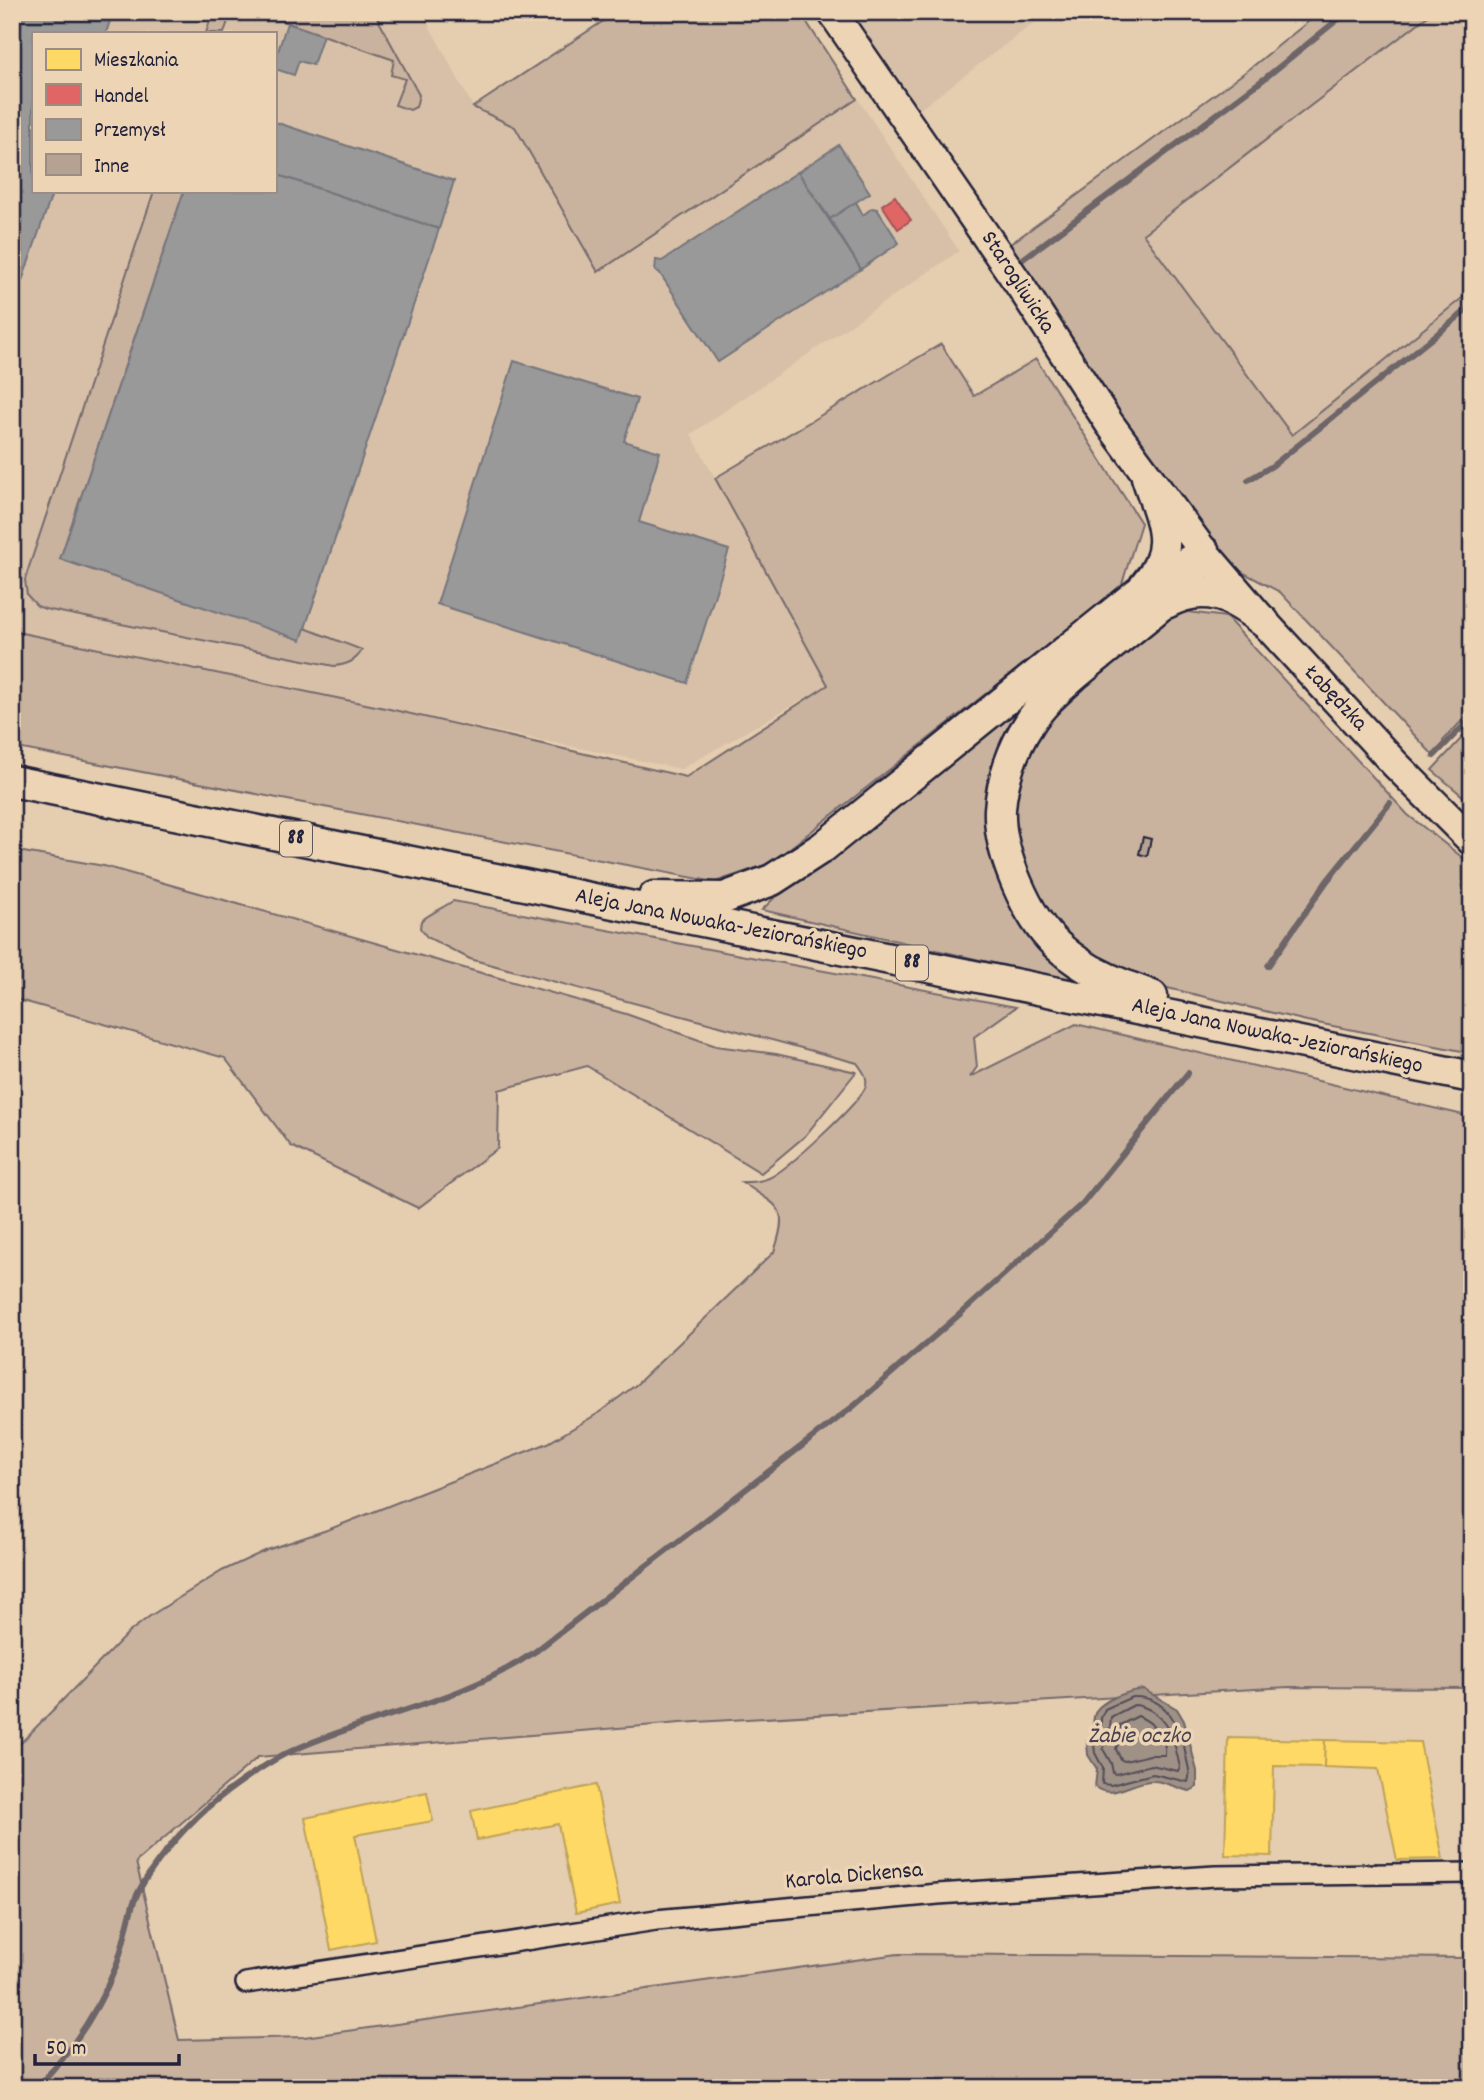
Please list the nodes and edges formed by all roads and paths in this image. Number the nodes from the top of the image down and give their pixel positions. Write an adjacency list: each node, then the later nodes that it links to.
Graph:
1 (832, 12): 2 (street, Starogliwicka)
2 (1147, 477): 3 (street, Starogliwicka); 4 (main road)
3 (1204, 552): 4 (main road); 5 (street, Łabędzka)
4 (1146, 601): 5 (main road); 8 (main road); 9 (main road)
5 (1264, 622): 7 (street, Łabędzka)
6 (12, 781): 8 (main road, Aleja Jana Nowaka-Jeziorańskiego / 88)
7 (1472, 841)
8 (579, 896): 9 (main road, Aleja Jana Nowaka-Jeziorańskiego / 88)
9 (1245, 1030): 10 (main road, Aleja Jana Nowaka-Jeziorańskiego / 88)
10 (1472, 1077)
11 (1472, 1873): 12 (street, Karola Dickensa)
12 (246, 1983)

